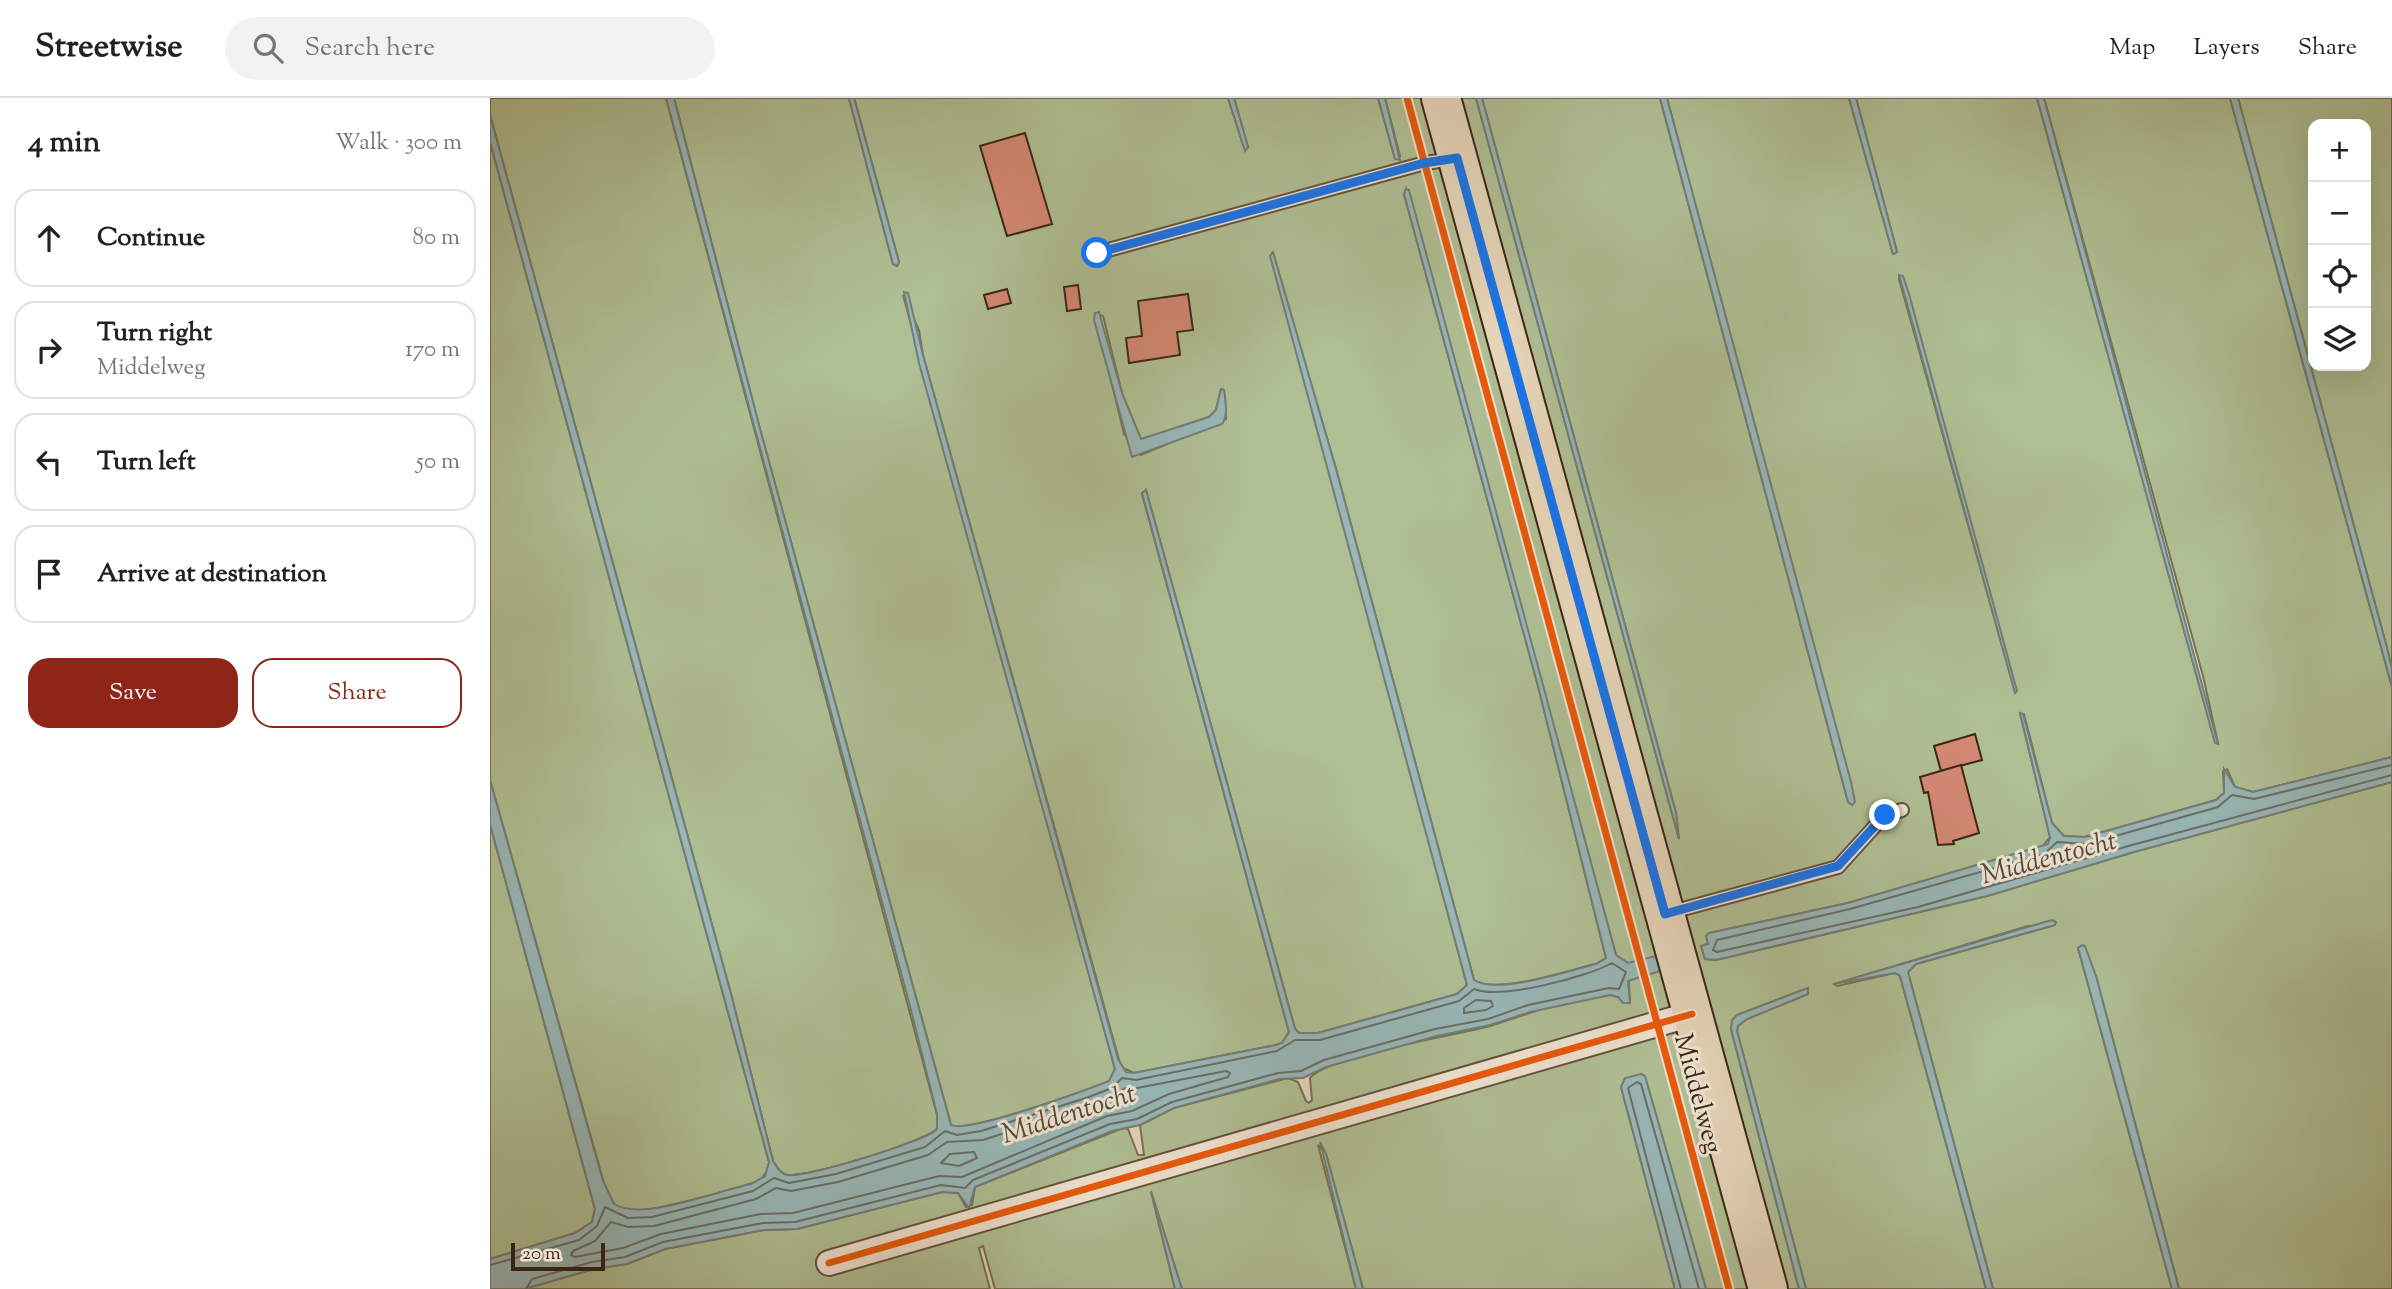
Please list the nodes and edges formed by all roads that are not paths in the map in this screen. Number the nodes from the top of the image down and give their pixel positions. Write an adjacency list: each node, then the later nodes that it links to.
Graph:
1 (1441, 98): 2 (main road, Middelweg)
2 (1457, 158): 3 (lane); 5 (main road, Middelweg)
3 (1097, 253)
4 (1902, 810): 5 (lane)
5 (1665, 914): 6 (main road, Middelweg)
6 (1692, 1014): 7 (street); 8 (main road, Middelweg)
7 (829, 1263)
8 (1768, 1289)

